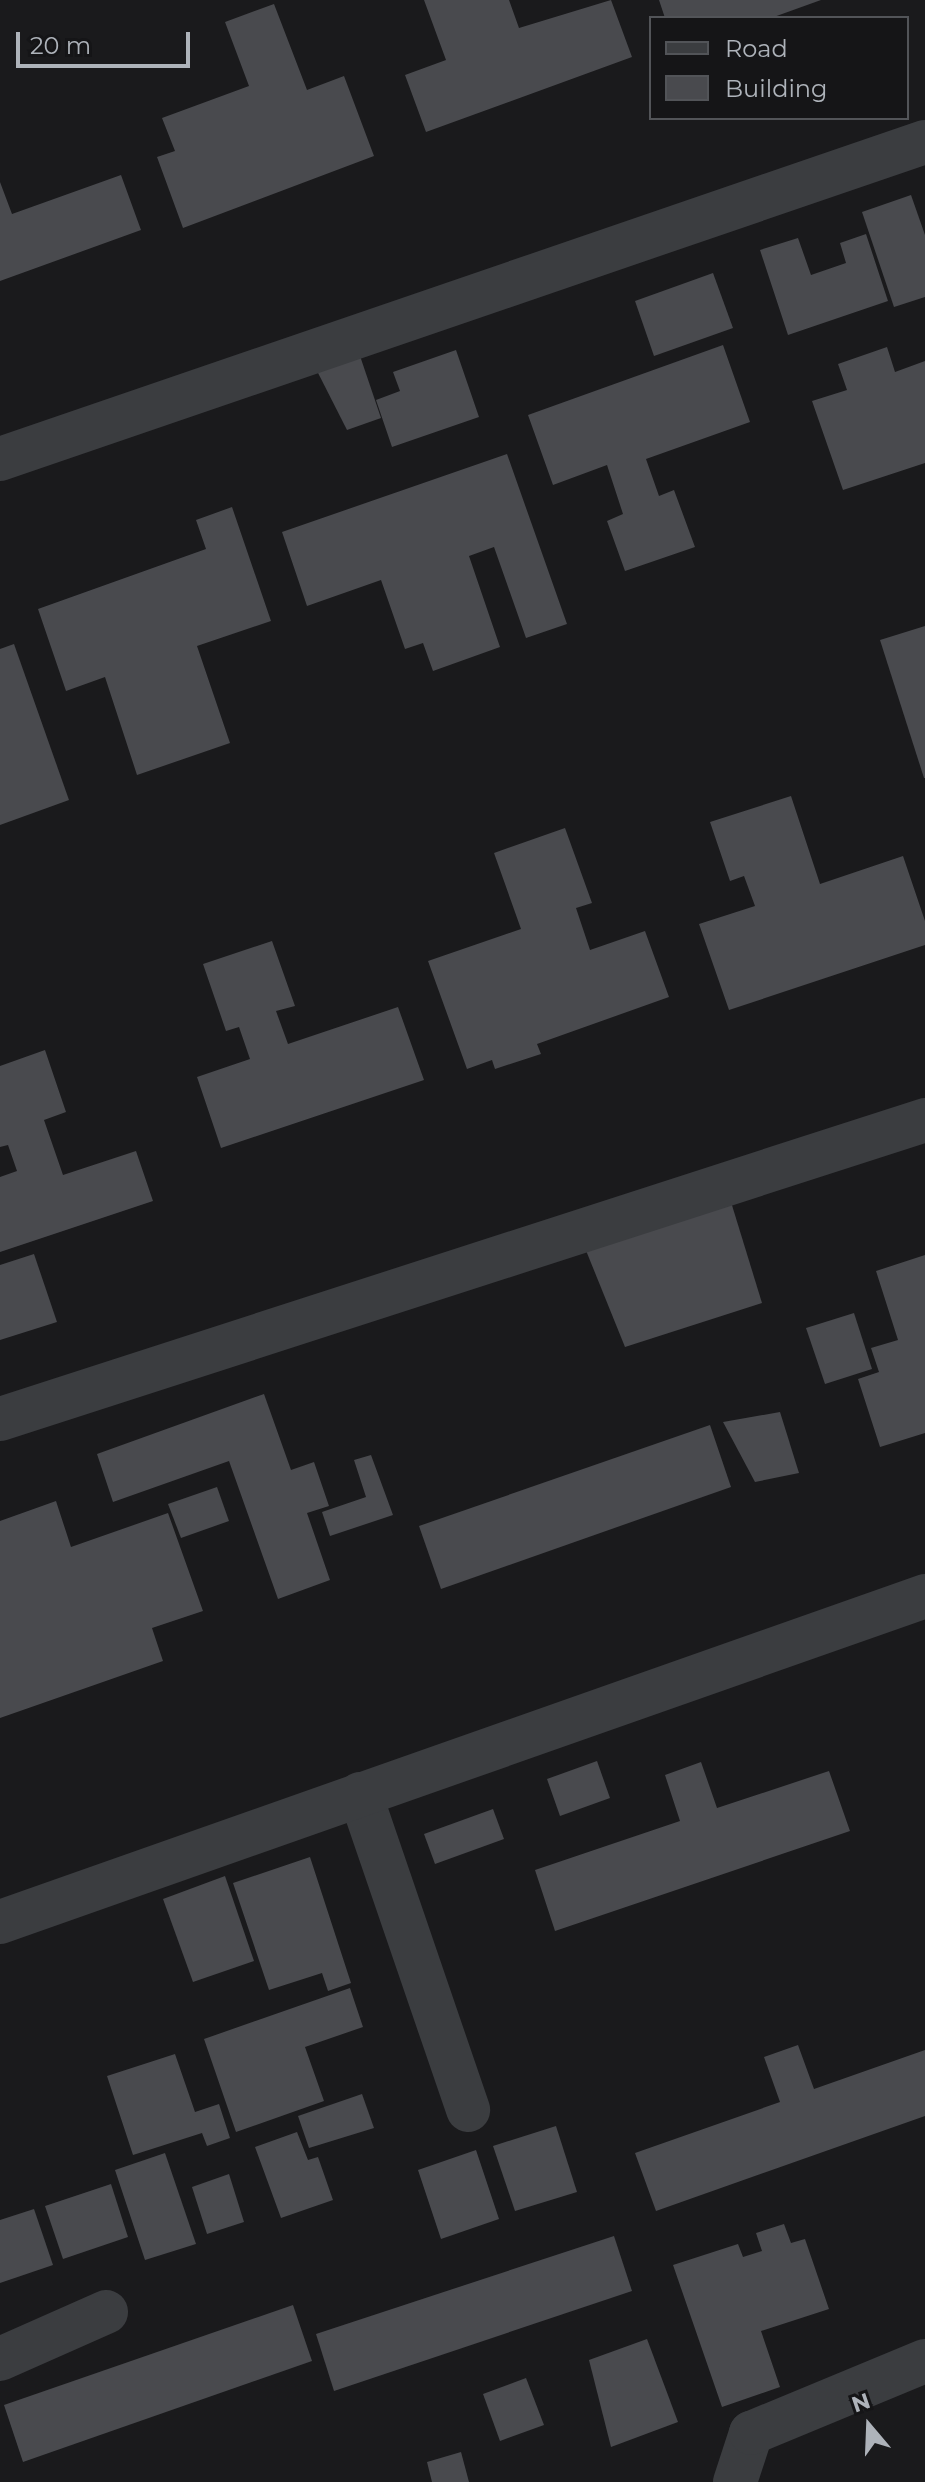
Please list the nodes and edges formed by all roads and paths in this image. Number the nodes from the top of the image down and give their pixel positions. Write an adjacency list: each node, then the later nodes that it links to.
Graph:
1 (925, 142): 2 (street)
2 (0, 459)
3 (925, 1120): 4 (street)
4 (0, 1419)
5 (925, 1596): 6 (street)
6 (360, 1794): 7 (street); 8 (street)
7 (0, 1922)
8 (468, 2110)
9 (106, 2312): 10 (street)
10 (0, 2359)
11 (925, 2361): 12 (street)
12 (735, 2482)

